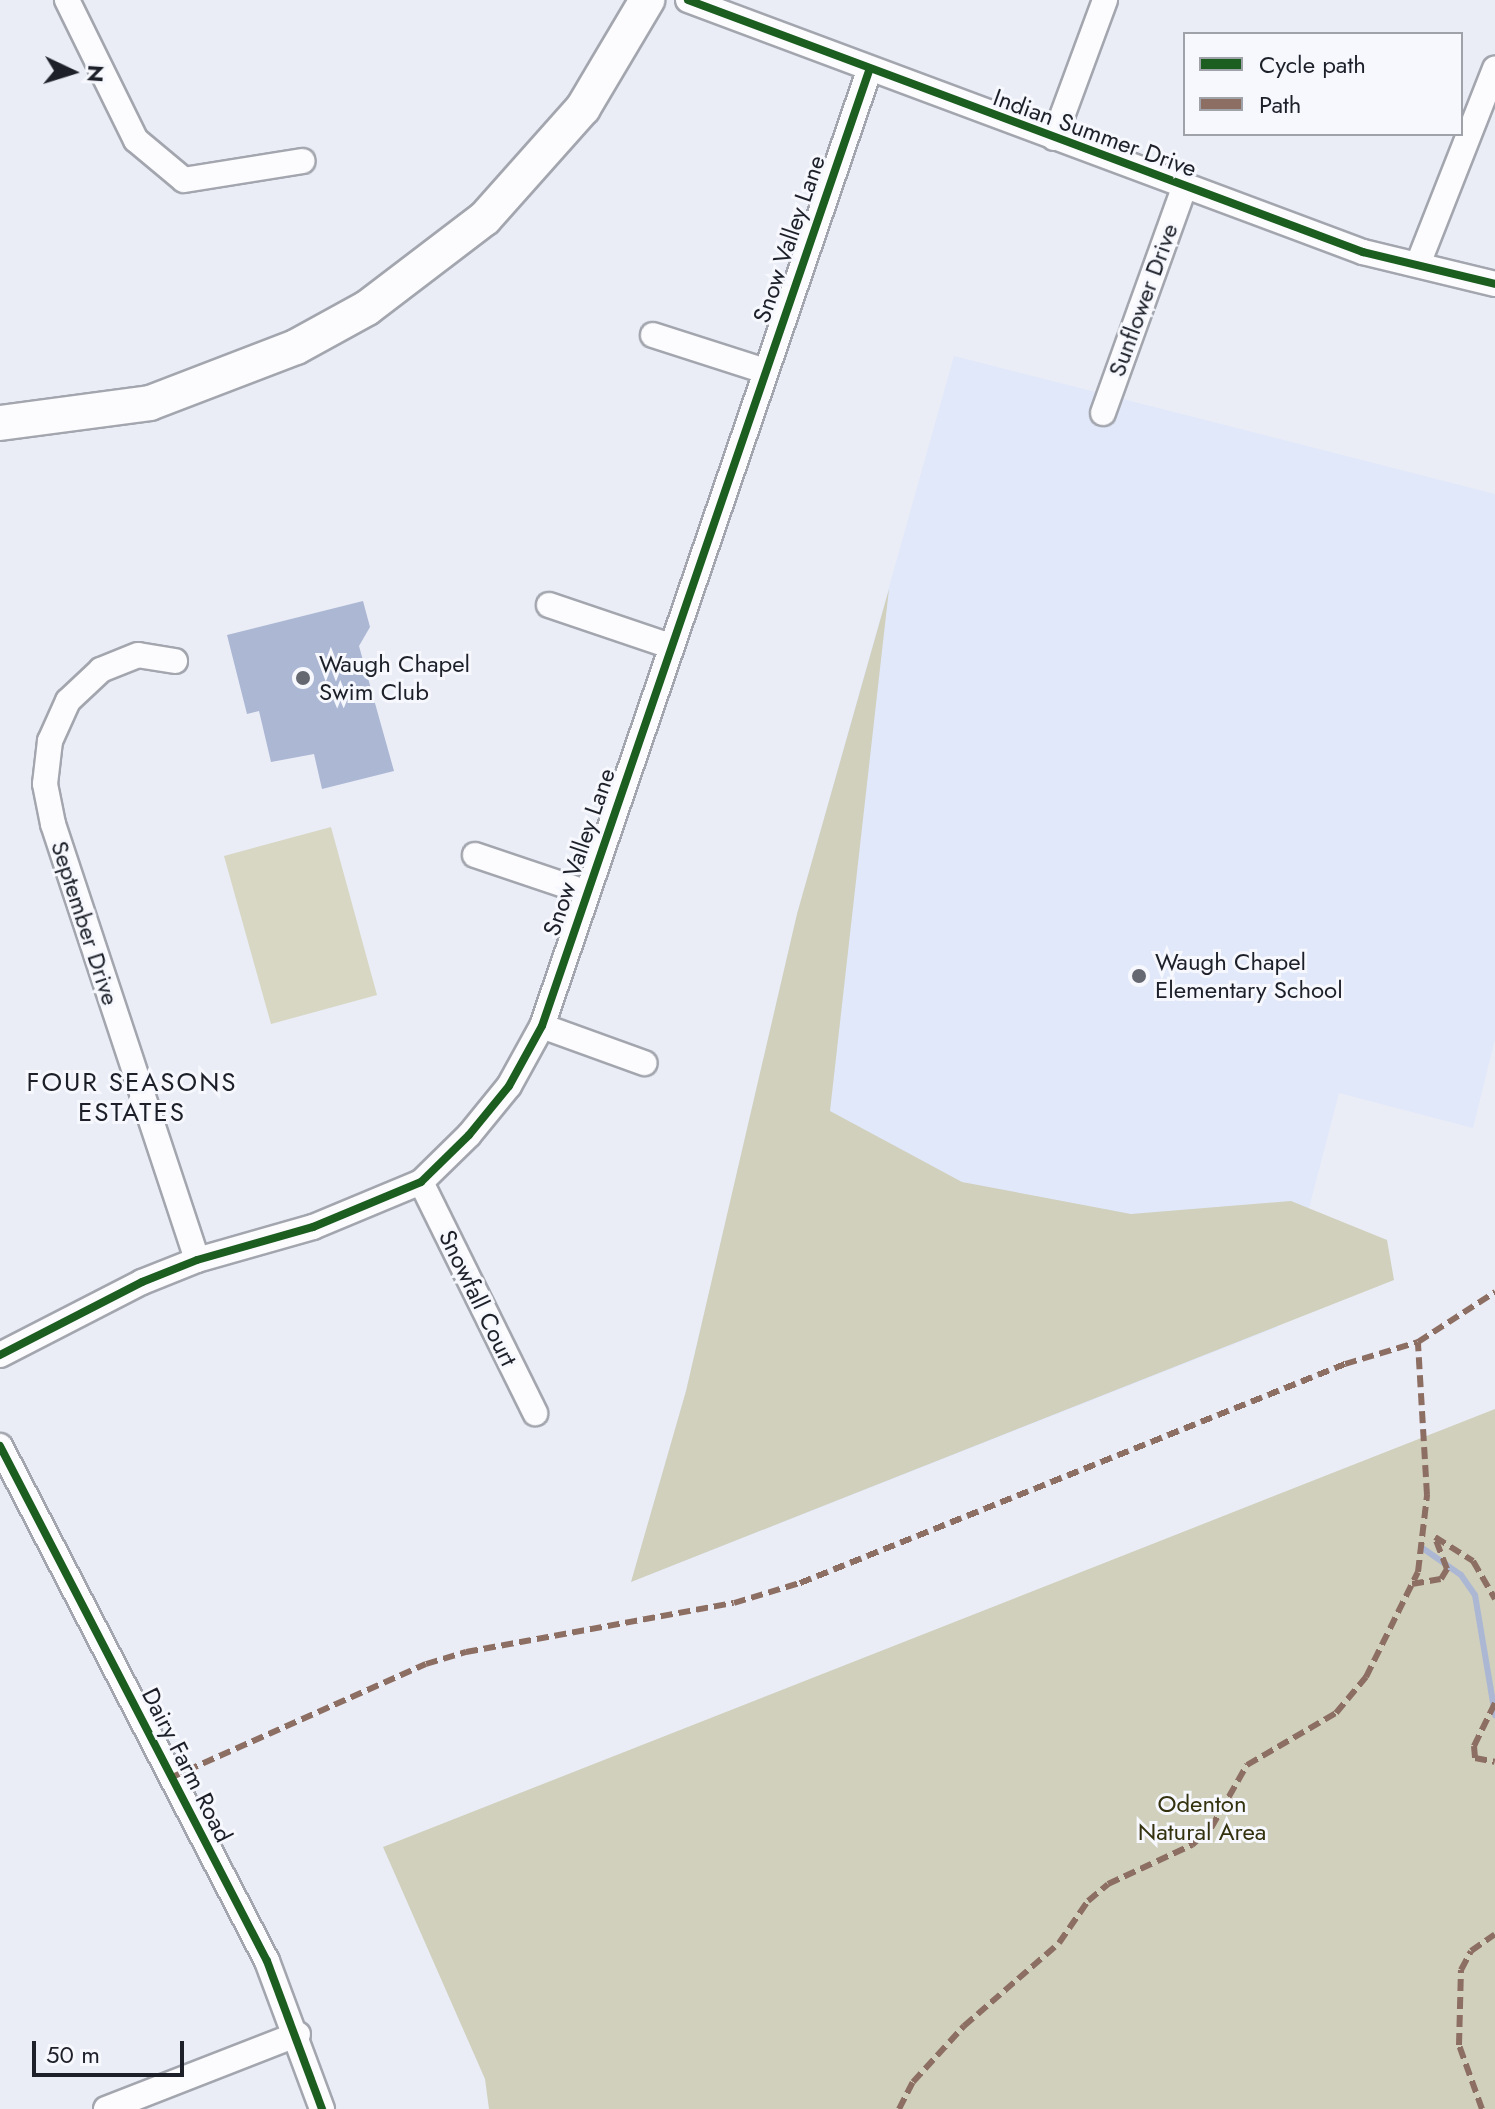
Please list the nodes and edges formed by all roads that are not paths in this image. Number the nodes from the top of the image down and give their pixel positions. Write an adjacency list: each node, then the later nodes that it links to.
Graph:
1 (67, 0): 8 (street)
2 (647, 0): 15 (main road)
3 (688, 0): 6 (street, Indian Summer Drive)
4 (1105, 0): 7 (street)
5 (1495, 69): 10 (street)
6 (869, 71): 7 (street, Indian Summer Drive); 13 (street, Snow Valley Lane)
7 (1054, 138): 9 (street, Indian Summer Drive)
8 (302, 161)
9 (1184, 188): 10 (street, Indian Summer Drive); 14 (street, Sunflower Drive)
10 (1418, 264): 11 (street, Indian Summer Drive)
11 (1495, 284)
12 (653, 335): 13 (street)
13 (765, 371): 17 (street, Snow Valley Lane)
14 (1103, 413)
15 (0, 423)
16 (549, 605): 17 (street)
17 (670, 646): 20 (street, Snow Valley Lane)
18 (175, 661): 24 (street, September Drive)
19 (475, 855): 20 (street)
20 (585, 892): 21 (street, Snow Valley Lane)
21 (542, 1026): 22 (street); 23 (street, Snow Valley Lane)
22 (644, 1063)
23 (421, 1182): 24 (street, Snow Valley Lane); 26 (street, Snowfall Court)
24 (197, 1260): 25 (street, Snow Valley Lane)
25 (0, 1355)
26 (535, 1413)
27 (0, 1446): 28 (street, Dairy Farm Road)
28 (298, 2034): 29 (street); 30 (street, Dairy Farm Road)
29 (106, 2109)
30 (322, 2109)

